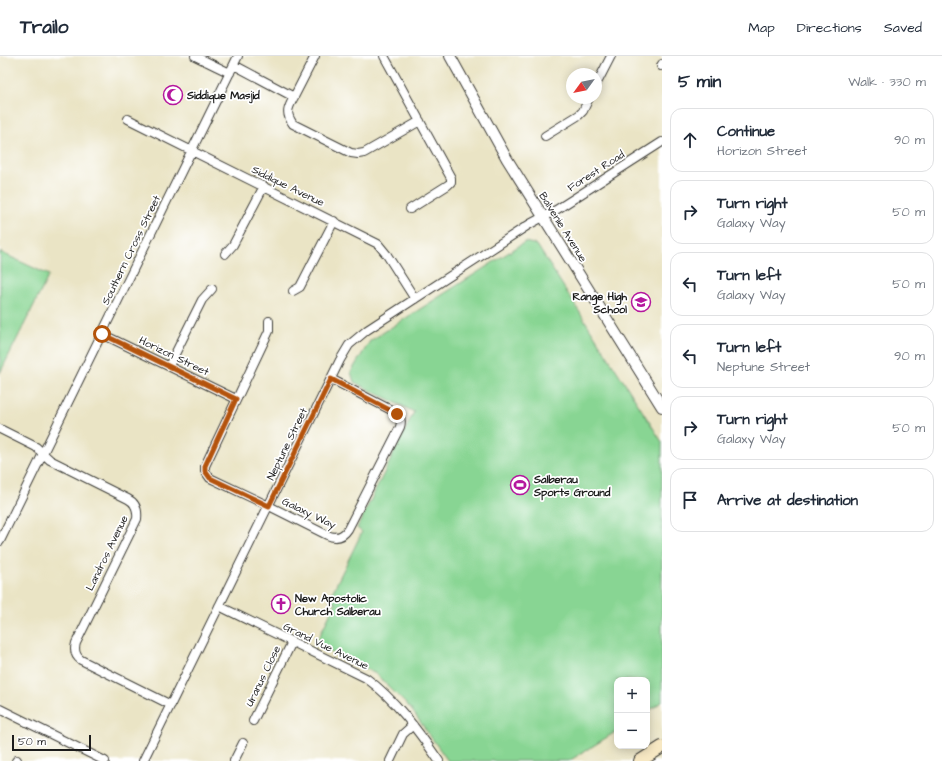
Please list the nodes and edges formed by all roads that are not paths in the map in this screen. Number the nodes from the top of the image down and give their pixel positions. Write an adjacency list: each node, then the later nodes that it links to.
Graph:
1 (195, 56): 8 (street)
2 (238, 56): 7 (street, Southern Cross Street)
3 (315, 56): 10 (street)
4 (384, 56): 13 (street)
5 (450, 56): 19 (street, Balvenie Avenue)
6 (611, 56): 9 (street)
7 (234, 65): 8 (street, Southern Cross Street); 10 (street)
8 (230, 73): 16 (street, Southern Cross Street)
9 (602, 73)
10 (294, 97): 13 (street)
11 (586, 104): 14 (street)
12 (128, 119): 16 (street, Siddique Avenue)
13 (420, 121): 18 (street)
14 (544, 136)
15 (662, 142): 19 (street, Forest Road)
16 (192, 151): 17 (street, Siddique Avenue); 26 (street, Southern Cross Street)
17 (264, 186): 20 (street, Siddique Avenue); 21 (street)
18 (410, 210)
19 (543, 217): 24 (street, Neptune Street); 30 (street, Balvenie Avenue)
20 (334, 221): 23 (street); 24 (street, Siddique Avenue)
21 (224, 254)
22 (212, 289): 27 (street)
23 (293, 291)
24 (415, 299): 28 (street, Neptune Street)
25 (269, 321): 29 (street, Galaxy Way)
26 (102, 334): 27 (street, Horizon Street); 32 (street, Southern Cross Street)
27 (169, 366): 29 (street, Horizon Street)
28 (331, 379): 33 (street, Neptune Street); 33 (street, Galaxy Way)
29 (236, 399): 33 (street, Galaxy Way)
30 (662, 408)
31 (0, 429): 32 (street, Landros Avenue)
32 (43, 454): 34 (street, Southern Cross Street); 37 (street, Landros Avenue)
33 (269, 506): 35 (street, Neptune Street)
34 (0, 540)
35 (219, 606): 36 (street, Grand Vue Avenue); 37 (street, Neptune Street)
36 (292, 642): 39 (street, Uranus Close); 40 (street, Grand Vue Avenue)
37 (171, 705): 44 (street, Neptune Street)
38 (0, 709): 43 (street)
39 (253, 721)
40 (413, 725): 46 (street); 47 (street, Grand Vue Avenue)
41 (243, 743): 45 (street)
42 (662, 747): 48 (main road)
43 (105, 761)
44 (143, 761)
45 (234, 761)
46 (390, 761)
47 (439, 761)
48 (640, 761)

